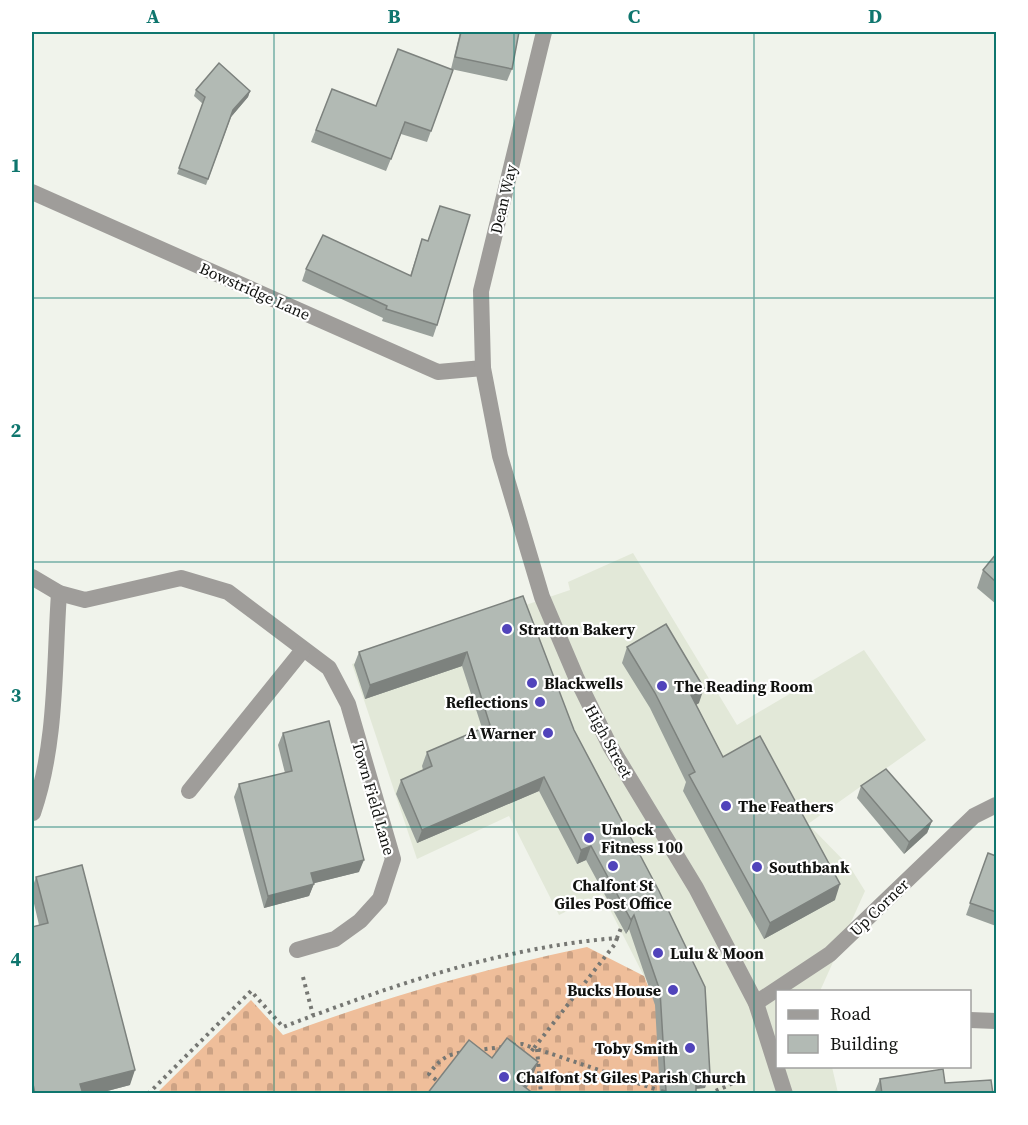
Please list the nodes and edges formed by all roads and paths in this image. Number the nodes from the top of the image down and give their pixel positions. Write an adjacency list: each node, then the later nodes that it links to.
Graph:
1 (544, 32): 3 (street, Dean Way)
2 (32, 192): 3 (street, Bowstridge Lane)
3 (483, 368): 13 (street, High Street)
4 (32, 577): 5 (street, Town Field Lane)
5 (59, 593): 6 (street, Town Field Lane); 9 (street)
6 (302, 651): 7 (street); 12 (street, Town Field Lane)
7 (189, 791)
8 (996, 805): 13 (street, Up Corner)
9 (33, 813)
10 (621, 927): 11 (path)
11 (617, 938): 14 (path); 18 (path)
12 (297, 950): 14 (path)
13 (756, 1003): 17 (street, High Street)
14 (313, 1015): 23 (path)
15 (971, 1020): 16 (street)
16 (996, 1021)
17 (772, 1029): 20 (street, High Street)
18 (535, 1049): 19 (path); 22 (path); 24 (path); 25 (path)
19 (524, 1061)
20 (776, 1065): 26 (path)
21 (777, 1068): 27 (street, High Street)
22 (436, 1080)
23 (147, 1094)
24 (541, 1094)
25 (659, 1094)
26 (709, 1094)
27 (785, 1094)

